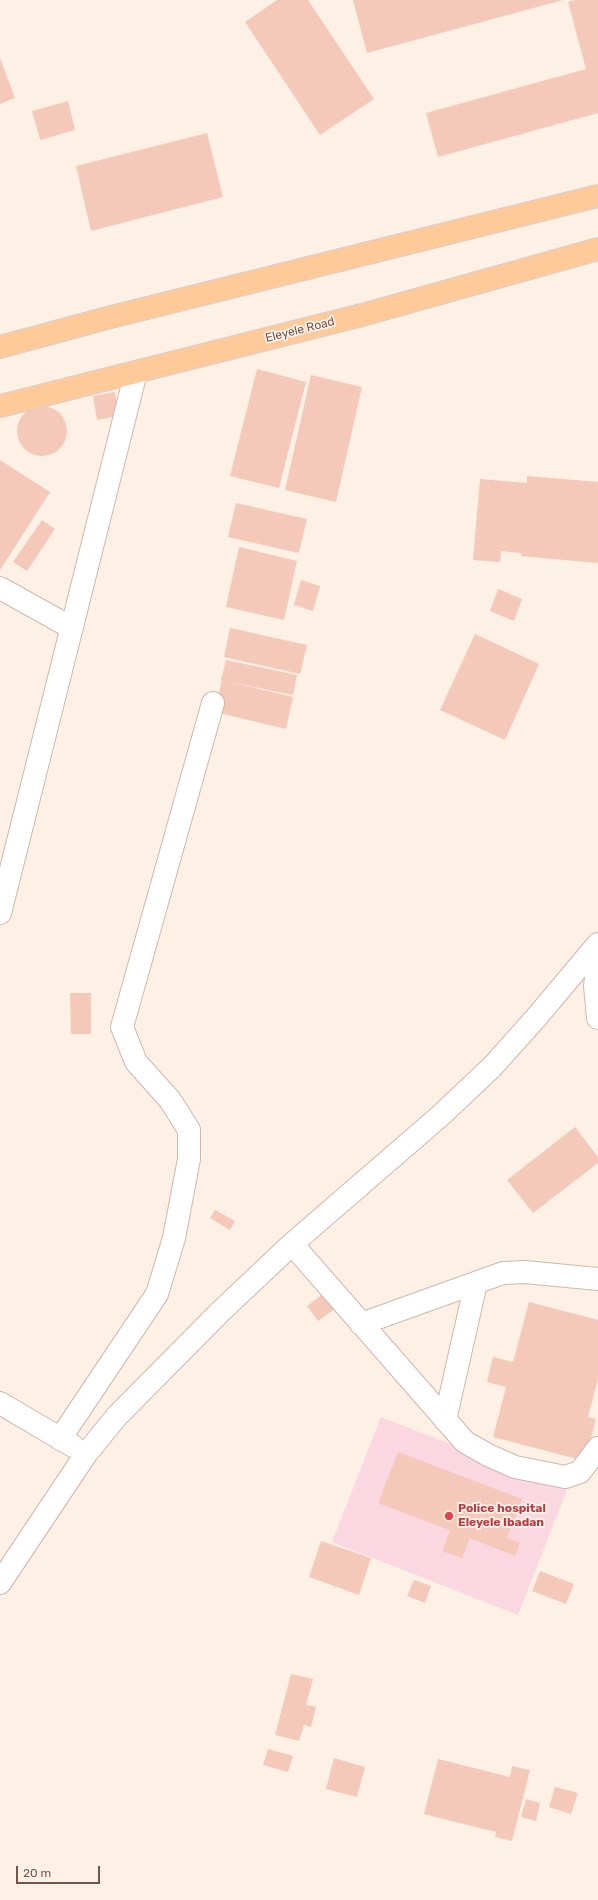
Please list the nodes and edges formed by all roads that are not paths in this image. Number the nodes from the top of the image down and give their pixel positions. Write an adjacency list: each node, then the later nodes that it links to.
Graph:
1 (598, 196): 3 (main road)
2 (598, 249): 4 (main road, Eleyele Road)
3 (0, 347)
4 (136, 372): 5 (main road, Eleyele Road); 7 (street)
5 (0, 406)
6 (0, 588): 7 (street)
7 (72, 628): 9 (street)
8 (214, 703): 21 (street)
9 (0, 913)
10 (598, 944): 13 (street)
11 (598, 963): 12 (street)
12 (598, 1018)
13 (292, 1244): 16 (street); 23 (street)
14 (598, 1279): 15 (street)
15 (476, 1283): 16 (street); 19 (street)
16 (361, 1324): 19 (street)
17 (0, 1403): 18 (street)
18 (28, 1420): 20 (street); 21 (street)
19 (445, 1420): 22 (street)
20 (0, 1422)
21 (60, 1439): 23 (street)
22 (598, 1448)
23 (86, 1454): 24 (street)
24 (0, 1583)

